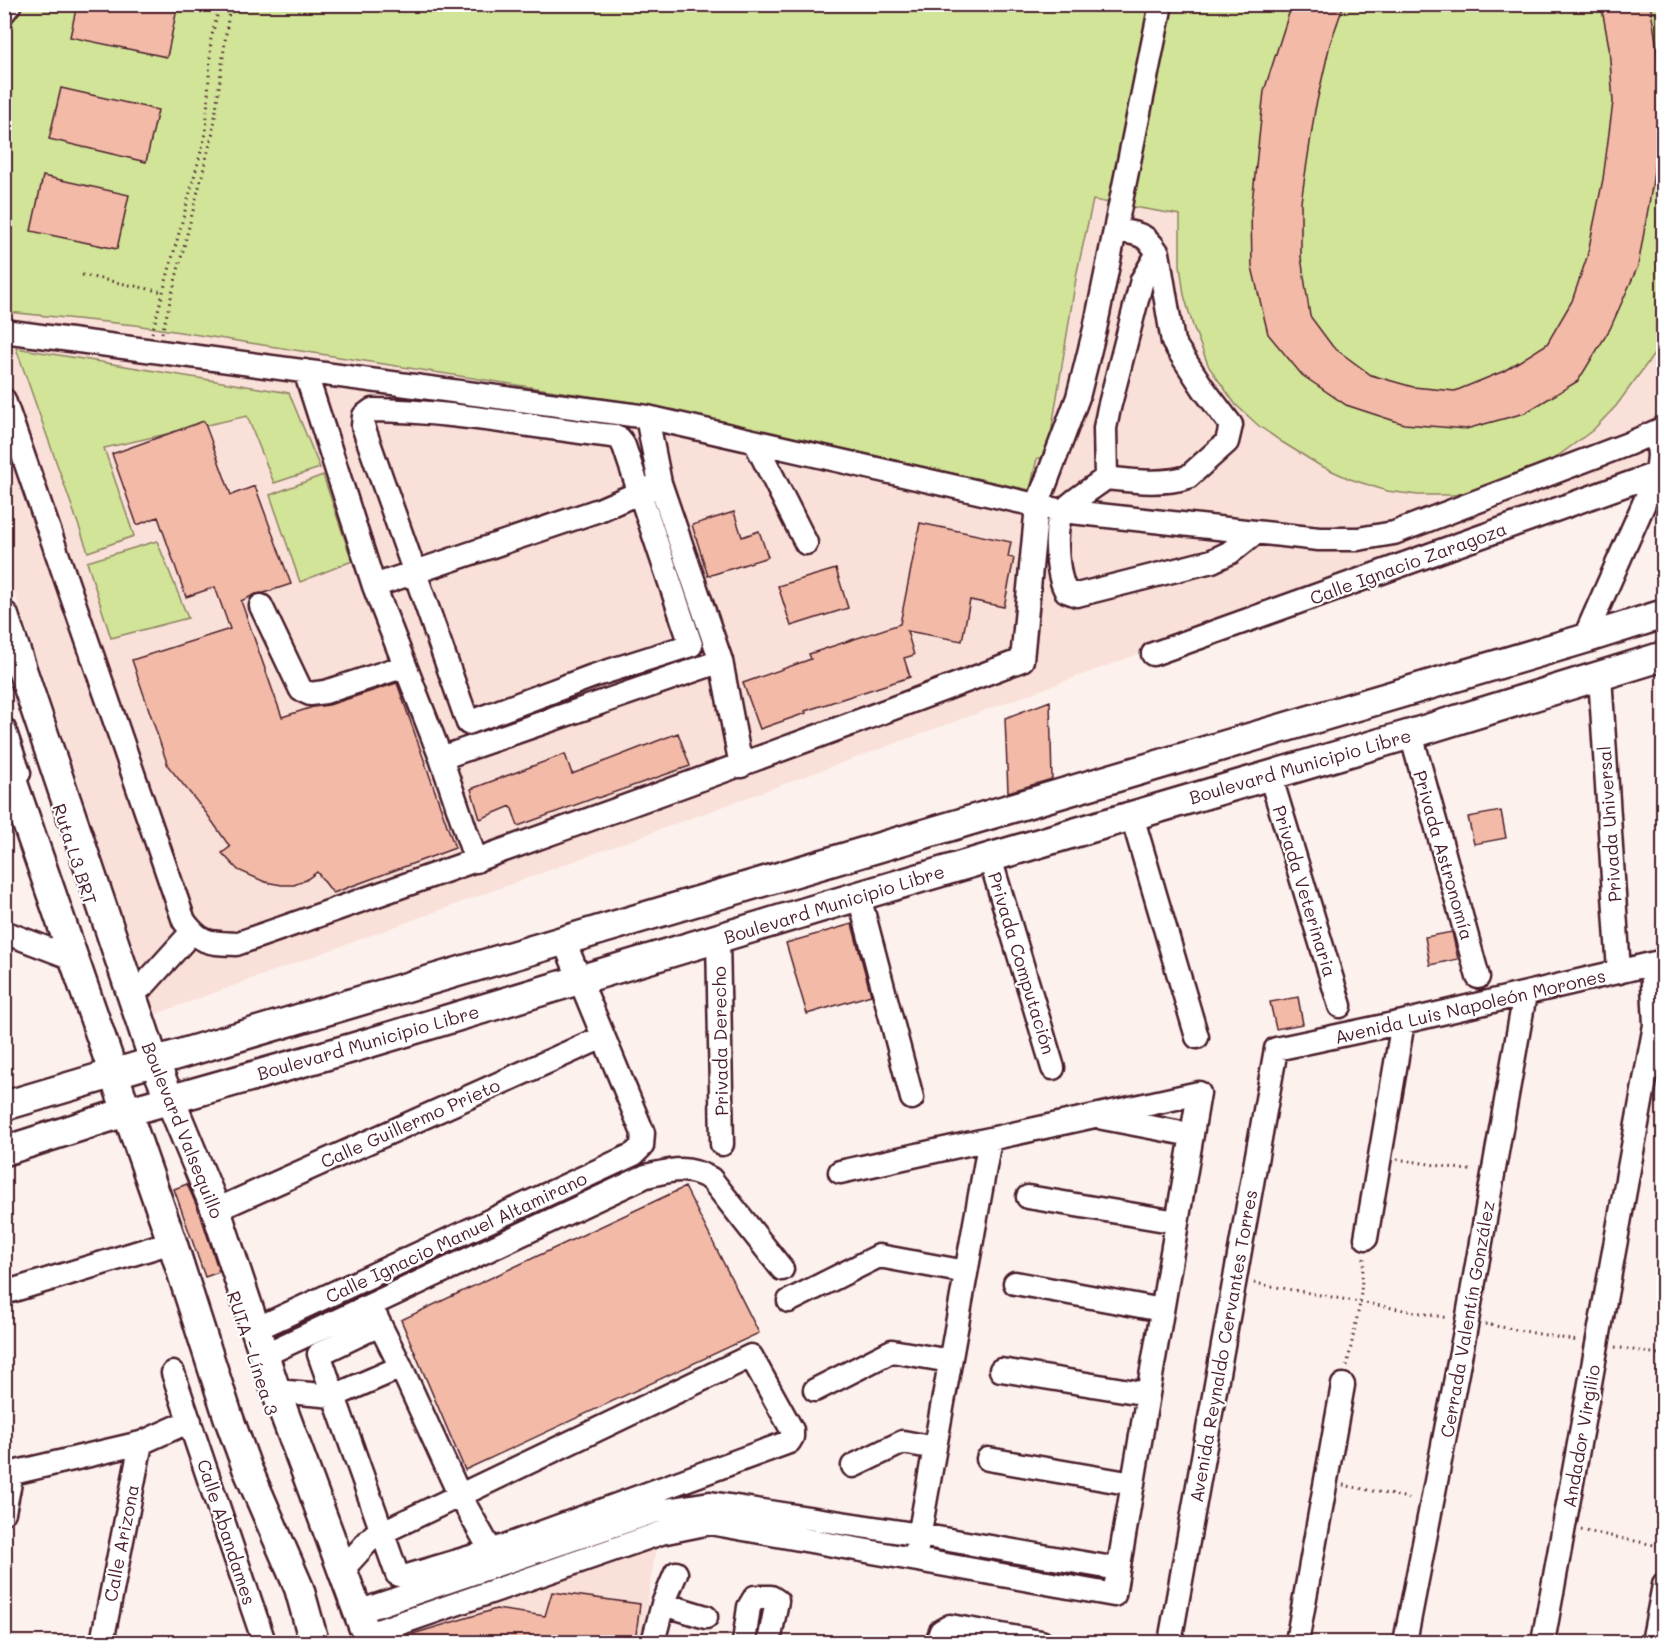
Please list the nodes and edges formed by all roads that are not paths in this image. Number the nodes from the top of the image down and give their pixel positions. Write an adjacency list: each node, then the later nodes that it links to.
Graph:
1 (10, 4): 3 (street)
2 (1161, 4): 4 (street)
3 (4, 12)
4 (1116, 230): 5 (street); 16 (street)
5 (1158, 253): 13 (street); 13 (street)
6 (4, 329): 7 (street)
7 (305, 371): 9 (street); 21 (street)
8 (4, 400): 43 (street)
9 (647, 417): 11 (street); 14 (street)
10 (1660, 430): 12 (street); 18 (street)
11 (754, 442): 16 (street); 19 (street)
12 (1660, 473): 25 (street); 27 (street, Calle Ignacio Zaragoza)
13 (1106, 478): 17 (street)
14 (660, 483): 15 (street); 29 (street)
15 (639, 494): 20 (street); 20 (street); 20 (street)
16 (1037, 506): 17 (street); 36 (street)
17 (1062, 511): 18 (street); 18 (street)
18 (1255, 533)
19 (806, 543)
20 (416, 572): 21 (street)
21 (374, 586): 30 (street)
22 (261, 606): 30 (street)
23 (1664, 614): 25 (main road)
24 (4, 616): 52 (main road, Boulevard Valsequillo)
25 (1584, 639): 45 (main road)
26 (4, 645): 58 (street, Ruta L3 BRT)
27 (1153, 654)
28 (1664, 656): 31 (main road, Boulevard Municipio Libre)
29 (721, 661): 35 (street); 36 (street)
30 (405, 666): 35 (street)
31 (1600, 676): 33 (main road, Boulevard Municipio Libre); 48 (street, Privada Universal)
32 (4, 729): 58 (street)
33 (1411, 734): 37 (main road, Boulevard Municipio Libre); 49 (street, Privada Astronomía)
34 (4, 757): 46 (main road, Boulevard Valsequillo)
35 (441, 758): 40 (street)
36 (741, 766): 40 (street)
37 (1270, 775): 38 (main road, Boulevard Municipio Libre); 53 (street, Privada Veterinaria)
38 (1132, 816): 39 (main road, Boulevard Municipio Libre); 56 (street)
39 (990, 858): 41 (main road, Boulevard Municipio Libre); 59 (street, Privada Computación)
40 (476, 861): 43 (street)
41 (859, 896): 44 (main road, Boulevard Municipio Libre); 60 (street)
42 (4, 932): 46 (street)
43 (192, 932): 52 (street)
44 (718, 938): 50 (main road, Boulevard Municipio Libre); 66 (street, Privada Derecho)
45 (564, 941): 50 (street); 58 (main road)
46 (75, 959): 58 (main road, Boulevard Valsequillo)
47 (1658, 963): 48 (street, Avenida Luis Napoleón Morones); 129 (street, Andador Virgilio)
48 (1619, 972): 51 (street, Avenida Luis Napoleón Morones)
49 (1478, 976)
50 (579, 980): 55 (street); 62 (main road, Boulevard Municipio Libre)
51 (1525, 994): 54 (street, Avenida Luis Napoleón Morones); 128 (street, Cerrada Valentín González)
52 (131, 995): 58 (main road, Boulevard Valsequillo)
53 (1340, 1006)
54 (1403, 1022): 57 (street, Avenida Luis Napoleón Morones); 72 (street)
55 (603, 1037): 70 (street, Calle Guillermo Prieto); 76 (street, Calle Ignacio Manuel Altamirano)
56 (1197, 1037)
57 (1276, 1049): 126 (street, Avenida Reynaldo Cervantes Torres)
58 (133, 1067): 61 (main road); 62 (main road, Boulevard Valsequillo); 62 (main road, Boulevard Valsequillo)
59 (1053, 1068)
60 (912, 1098)
61 (4, 1106)
62 (148, 1106): 67 (main road, Boulevard Municipio Libre); 70 (main road, Boulevard Valsequillo); 73 (main road, Boulevard Valsequillo); 116 (street, RUTA - Línea 3); 121 (street)
63 (1092, 1116): 64 (street); 64 (street); 65 (street)
64 (1192, 1135): 71 (street)
65 (990, 1139): 68 (street); 75 (street)
66 (722, 1144)
67 (4, 1151)
68 (840, 1172)
69 (1028, 1197): 71 (street)
70 (216, 1210): 83 (main road, Boulevard Valsequillo)
71 (1177, 1222): 81 (street)
72 (1366, 1238)
73 (172, 1242): 78 (street); 120 (main road, Boulevard Valsequillo)
74 (782, 1269): 80 (street)
75 (966, 1272): 79 (street); 84 (street)
76 (364, 1280): 80 (street); 83 (street, Calle Ignacio Manuel Altamirano)
77 (1014, 1283): 81 (street)
78 (4, 1293)
79 (789, 1301)
80 (370, 1304): 82 (street); 83 (street)
81 (1162, 1310): 91 (street)
82 (379, 1325): 85 (street); 92 (street)
83 (260, 1342): 90 (main road, Boulevard Valsequillo)
84 (950, 1361): 89 (street); 95 (street)
85 (401, 1367): 92 (street); 100 (street)
86 (1001, 1370): 91 (street)
87 (173, 1373): 93 (street, Calle Abandames)
88 (1343, 1385): 127 (street)
89 (815, 1390)
90 (276, 1391): 92 (street); 108 (main road, Boulevard Valsequillo)
91 (1148, 1394): 99 (street)
92 (334, 1396): 103 (street)
93 (190, 1421): 94 (street); 119 (street, Calle Abandames)
94 (141, 1443): 98 (street); 118 (street, Calle Arizona)
95 (935, 1449): 97 (street); 104 (street)
96 (988, 1458): 99 (street)
97 (853, 1466)
98 (8, 1474): 101 (street)
99 (1132, 1484): 109 (street)
100 (459, 1494): 103 (street); 105 (street); 105 (street)
101 (4, 1512)
102 (710, 1513): 104 (street); 106 (street); 107 (street)
103 (381, 1533): 105 (street); 108 (street)
104 (920, 1535): 106 (street); 109 (street)
105 (491, 1551)
106 (915, 1559): 109 (street)
107 (533, 1565): 111 (street); 114 (street)
108 (343, 1569): 116 (main road, Boulevard Valsequillo)
109 (1118, 1569)
110 (676, 1573): 113 (street)
111 (443, 1583): 114 (street); 116 (street)
112 (1664, 1585): 130 (street)
113 (663, 1604): 115 (street); 122 (street)
114 (450, 1606): 116 (street)
115 (706, 1617)
116 (363, 1633)
117 (939, 1637): 125 (street)
118 (102, 1642)
119 (264, 1642)
120 (314, 1642)
121 (328, 1642)
122 (653, 1642)
123 (744, 1642): 124 (street)
124 (769, 1642)
125 (1041, 1642)
126 (1170, 1642)
127 (1297, 1642)
128 (1405, 1642)
129 (1544, 1642)
130 (1653, 1642)

